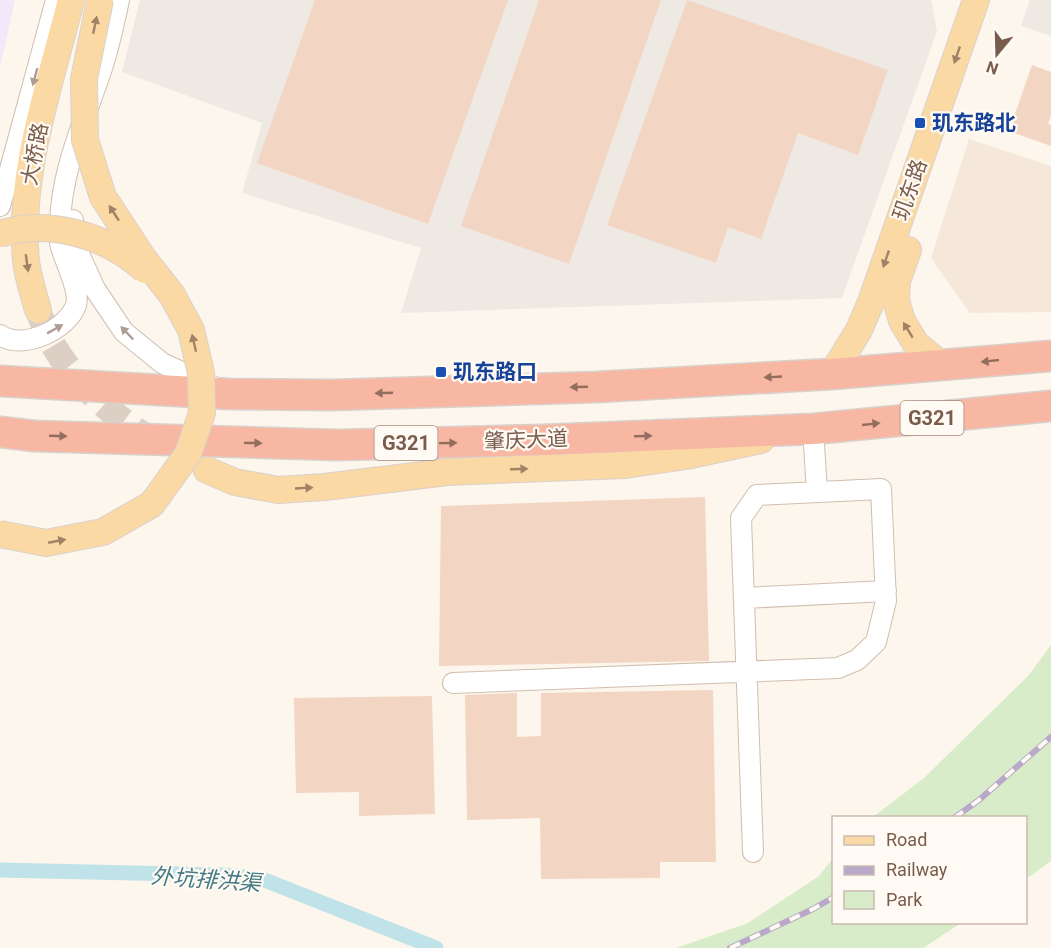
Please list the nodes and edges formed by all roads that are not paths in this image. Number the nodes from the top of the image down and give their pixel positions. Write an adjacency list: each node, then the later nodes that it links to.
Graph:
1 (56, 0): 8 (street, one-way to 8)
2 (71, 0): 11 (main road, 大桥路, one-way to 11)
3 (100, 0): 10 (main road, one-way to 3, bridge)
4 (119, 0): 7 (street)
5 (976, 0): 15 (main road, 玑东路, one-way to 15)
6 (994, 0): 14 (main road, 玑东路, one-way to 6)
7 (64, 179): 12 (street, one-way to 7); 17 (street, one-way to 7)
8 (0, 206)
9 (0, 234): 10 (main road, bridge)
10 (172, 295): 23 (main road, one-way to 10, bridge)
11 (38, 310)
12 (0, 335)
13 (1051, 356): 14 (highway, one-way to 14)
14 (943, 366): 15 (highway)
15 (832, 374): 17 (highway, one-way to 17)
16 (0, 381): 17 (highway)
17 (230, 394)
18 (1051, 406): 19 (highway, 肇庆大道 / G321, one-way to 18)
19 (813, 429): 20 (highway, 肇庆大道 / G321, one-way to 19); 21 (main road, one-way to 19); 22 (street)
20 (0, 432)
21 (207, 470)
22 (817, 492): 24 (street); 25 (street)
23 (0, 534)
24 (886, 591): 25 (street); 26 (street)
25 (744, 598): 26 (street)
26 (747, 671): 27 (street); 28 (street)
27 (453, 683)
28 (753, 852)

